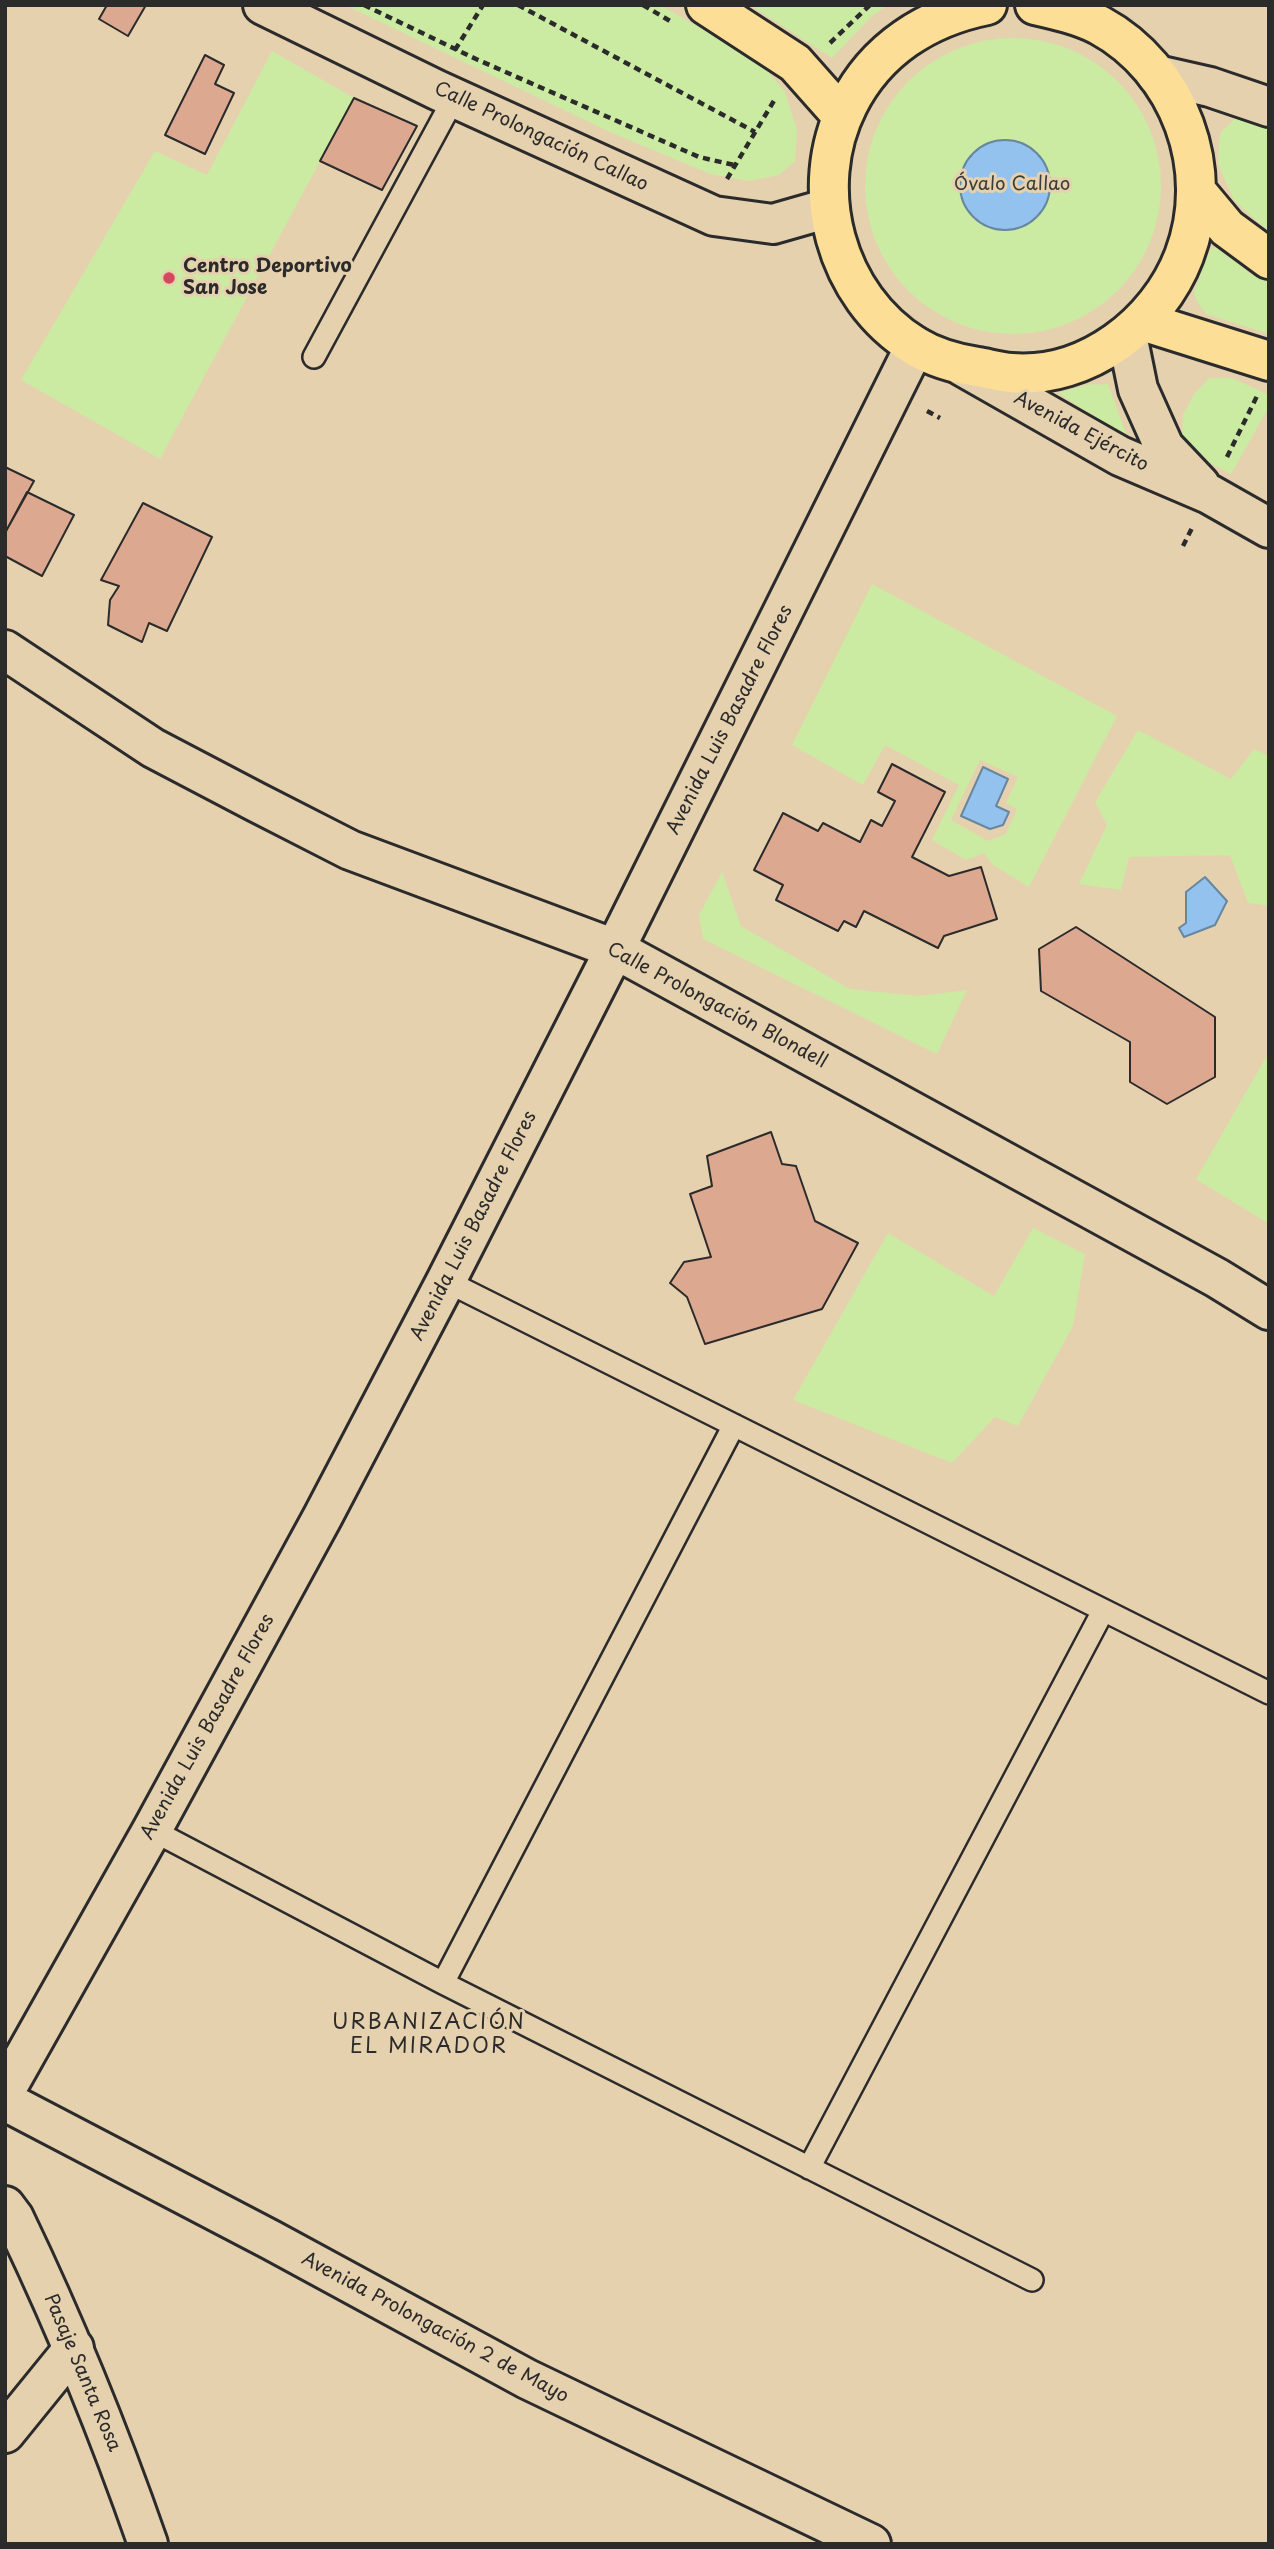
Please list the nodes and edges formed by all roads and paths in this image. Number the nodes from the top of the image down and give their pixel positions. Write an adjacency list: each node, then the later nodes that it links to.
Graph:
1 (263, 5): 14 (street, Calle Prolongación Callao)
2 (364, 5): 11 (path)
3 (483, 5): 11 (path)
4 (518, 5): 17 (path)
5 (706, 5): 12 (main road)
6 (870, 5): 12 (path)
7 (987, 5): 16 (main road)
8 (1035, 5): 10 (main road)
9 (1065, 5): 10 (main road)
10 (1099, 26): 13 (main road)
11 (456, 50): 18 (path)
12 (802, 70): 16 (main road); 17 (path)
13 (1157, 75): 15 (street); 19 (main road)
14 (454, 98): 21 (street, Calle Prolongación Callao); 25 (lane)
15 (1269, 107)
16 (842, 116): 20 (main road)
17 (755, 132): 18 (path)
18 (734, 165): 21 (path)
19 (1197, 192): 22 (main road); 23 (main road)
20 (828, 208): 21 (street, Calle Prolongación Callao); 24 (main road)
21 (714, 216)
22 (1269, 259)
23 (1135, 328): 26 (main road); 27 (main road); 28 (street, Avenida Ejército)
24 (915, 346): 27 (main road); 31 (street, Avenida Luis Basadre Flores)
25 (314, 357)
26 (1269, 361)
27 (957, 364): 28 (street, Avenida Ejército)
28 (1209, 494): 29 (street, Avenida Ejército)
29 (1269, 528)
30 (5, 650): 31 (street, Calle Prolongación Blondell)
31 (615, 949): 32 (street, Avenida Luis Basadre Flores); 33 (street, Calle Prolongación Blondell)
32 (446, 1281): 34 (lane); 37 (street, Avenida Luis Basadre Flores)
33 (1269, 1310)
34 (734, 1425): 35 (lane); 38 (lane)
35 (1103, 1611): 36 (lane); 41 (lane)
36 (1269, 1693)
37 (152, 1830): 38 (lane); 39 (street, Avenida Luis Basadre Flores)
38 (443, 1983): 41 (lane)
39 (5, 2091)
40 (5, 2101): 47 (street, Avenida Prolongación 2 de Mayo)
41 (808, 2168): 43 (lane)
42 (5, 2206): 44 (street, Pasaje Santa Rosa)
43 (1032, 2280)
44 (74, 2348): 45 (street); 46 (street, Pasaje Santa Rosa)
45 (5, 2433)
46 (148, 2544)
47 (871, 2544)

